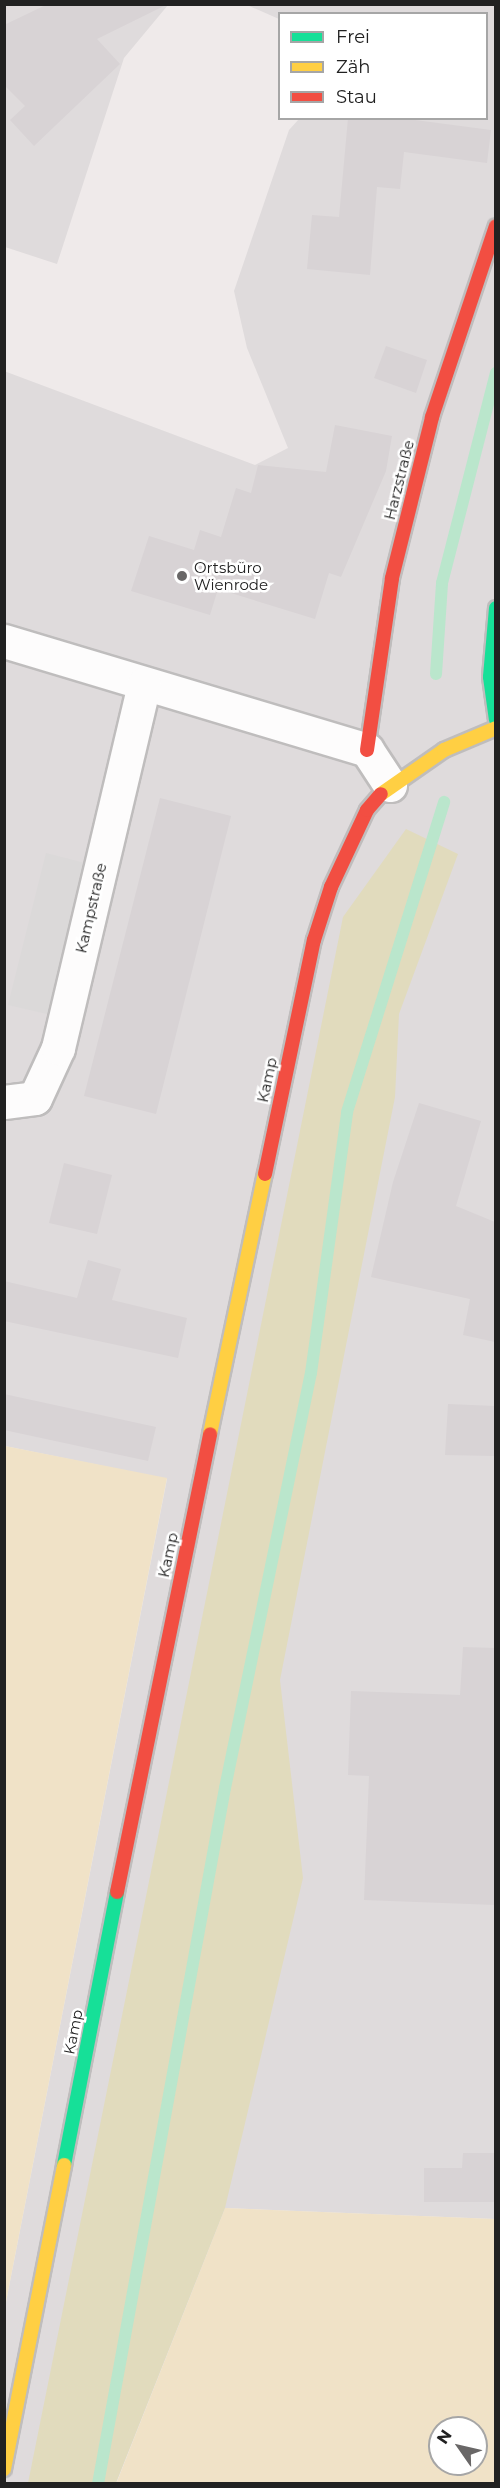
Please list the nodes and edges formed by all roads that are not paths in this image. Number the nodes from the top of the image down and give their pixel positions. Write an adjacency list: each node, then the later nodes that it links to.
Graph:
1 (495, 226): 7 (street, Harzstraße)
2 (495, 608): 5 (street)
3 (4, 641): 4 (street)
4 (144, 684): 7 (street); 9 (street, Kampstraße)
5 (495, 720)
6 (495, 728): 8 (street, Kamp)
7 (367, 750): 8 (street)
8 (390, 785): 10 (street, Kamp)
9 (4, 1102)
10 (4, 2469)

